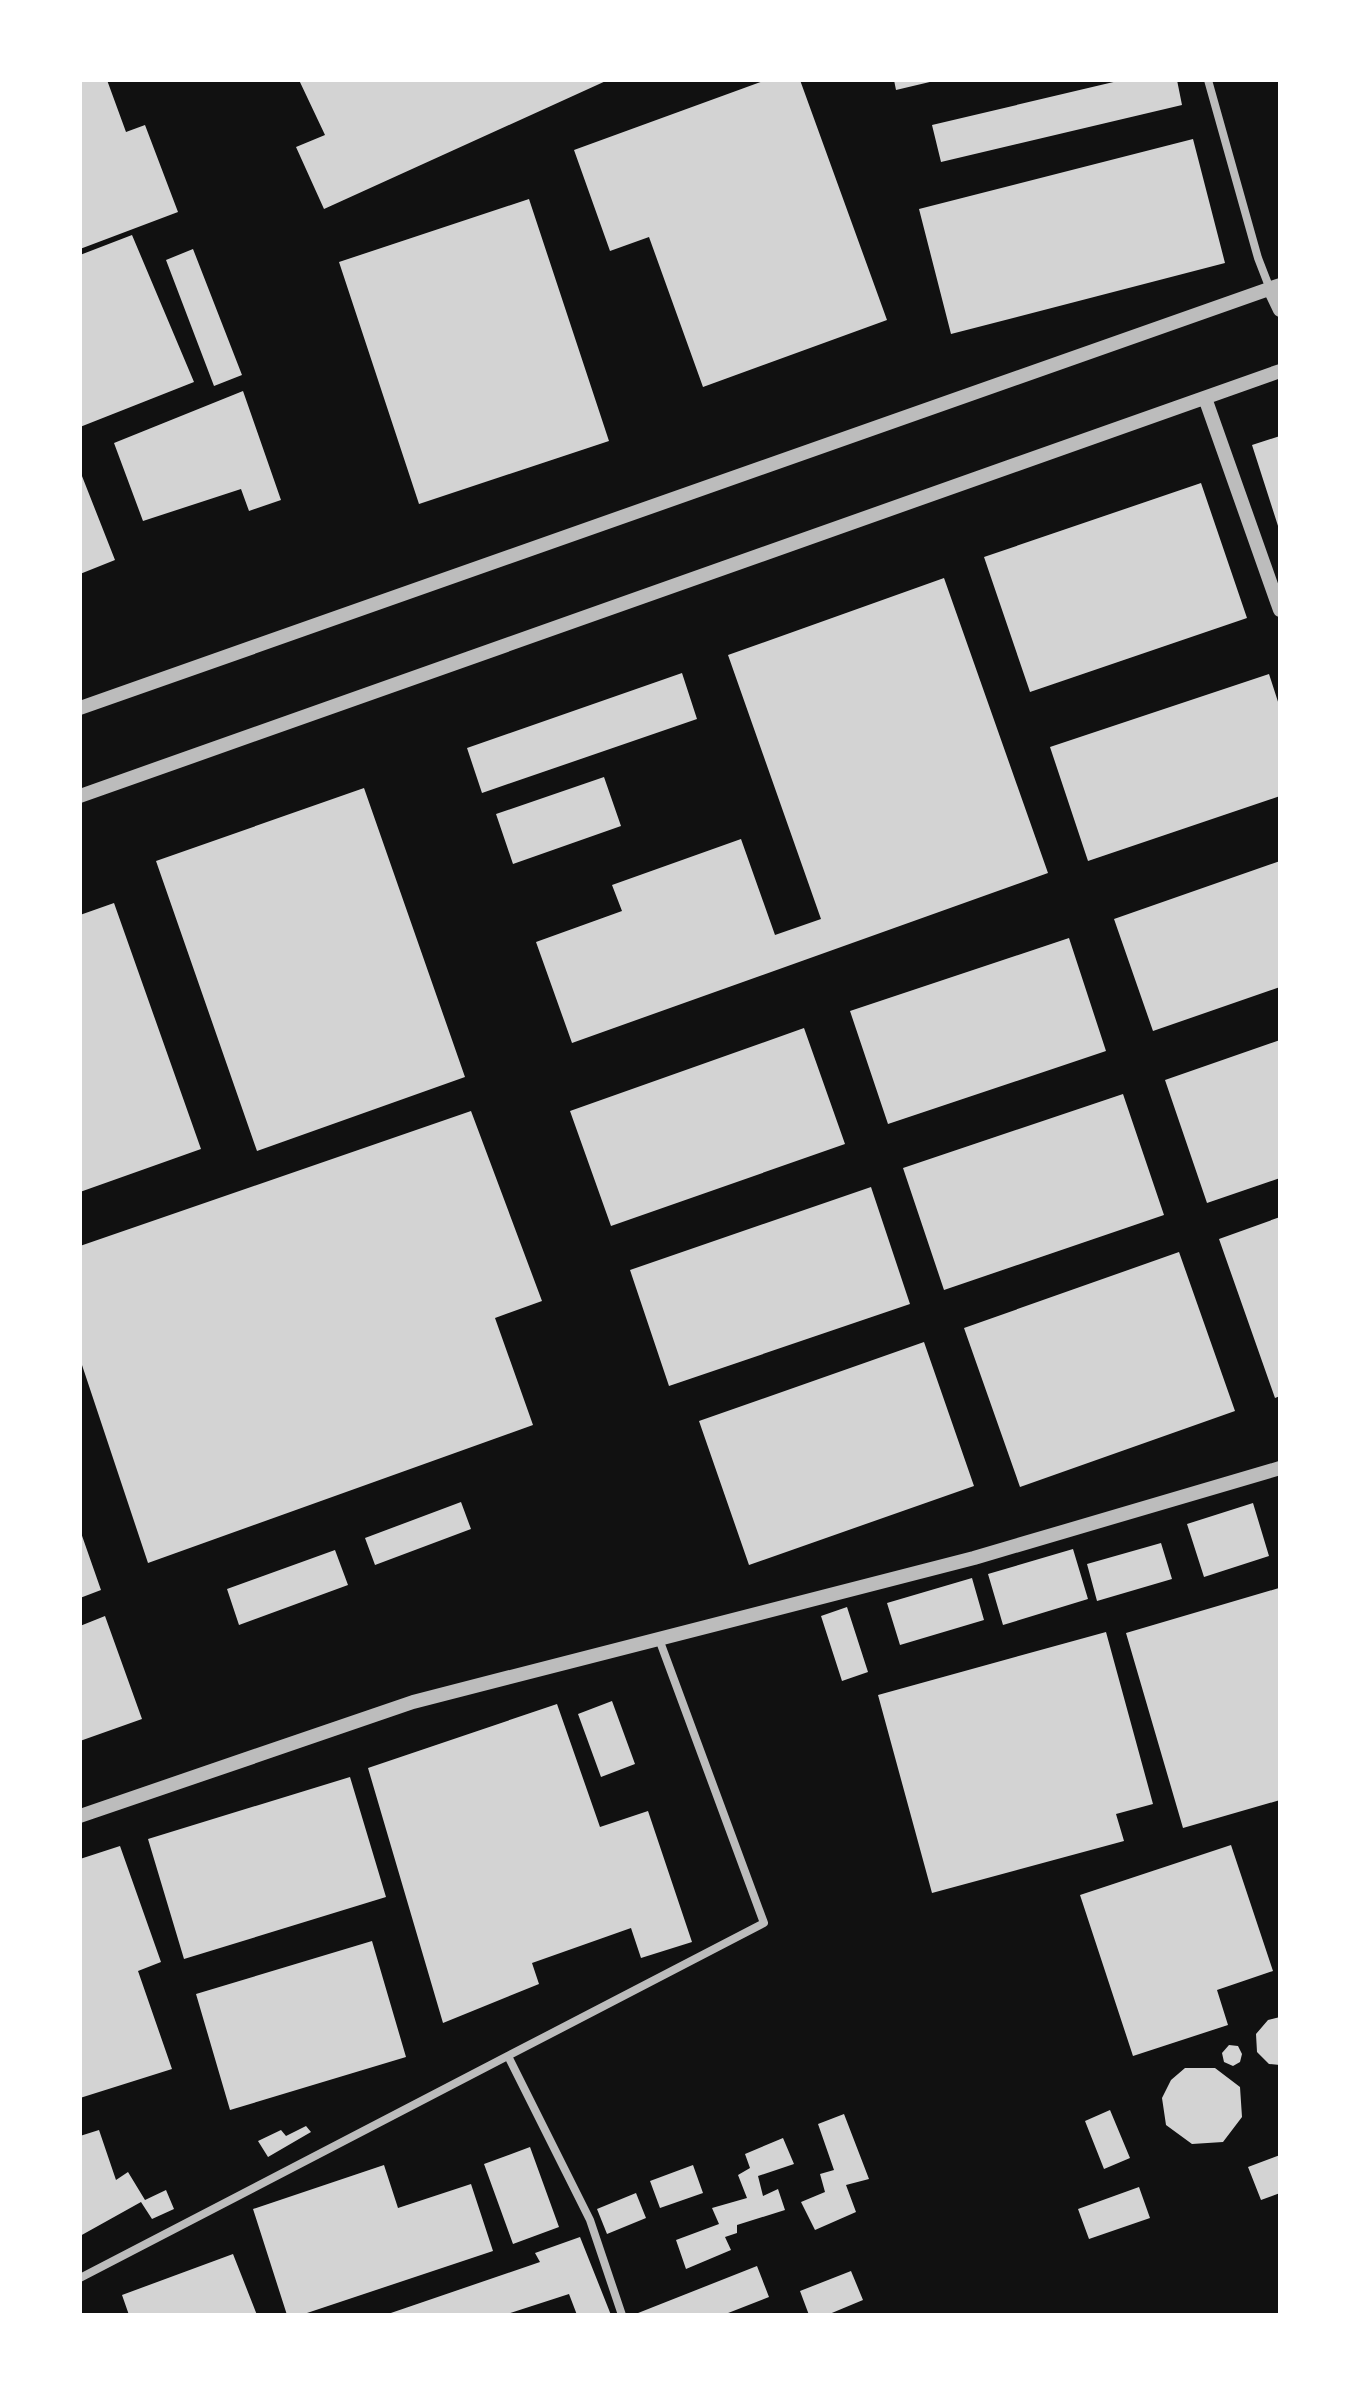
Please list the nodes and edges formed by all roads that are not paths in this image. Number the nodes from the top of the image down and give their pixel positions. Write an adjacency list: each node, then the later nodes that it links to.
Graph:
1 (1208, 80): 2 (street)
2 (1275, 287): 3 (street); 7 (street)
3 (1280, 310)
4 (1280, 371): 5 (street)
5 (1205, 398): 6 (street); 8 (street)
6 (1280, 610)
7 (80, 708)
8 (80, 796)
9 (1280, 1468): 10 (street)
10 (659, 1639): 11 (street); 12 (street)
11 (80, 1816)
12 (508, 2056): 13 (street); 14 (street)
13 (80, 2278)
14 (622, 2315)

